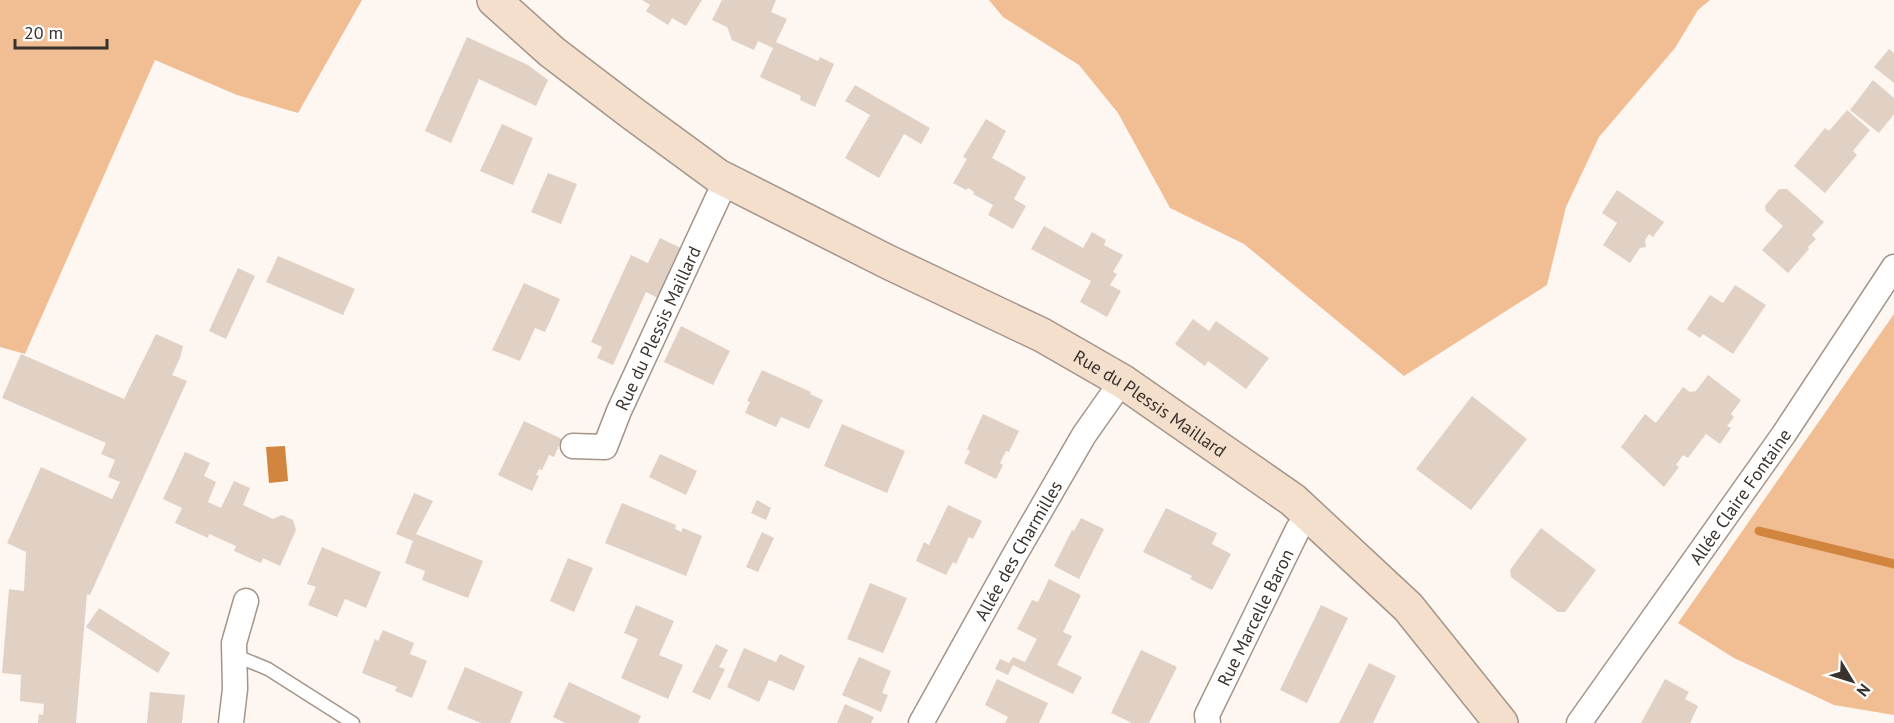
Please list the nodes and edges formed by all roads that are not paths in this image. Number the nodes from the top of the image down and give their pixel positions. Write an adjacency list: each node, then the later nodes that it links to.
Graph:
1 (494, 0): 2 (street, Rue du Plessis Maillard)
2 (726, 180): 4 (street, Rue du Plessis Maillard); 5 (street, Rue du Plessis Maillard)
3 (1894, 267): 14 (street, Allée Claire Fontaine)
4 (1122, 381): 6 (street, Rue du Plessis Maillard); 11 (street, Allée des Charmilles)
5 (573, 446)
6 (1311, 516): 12 (street, Rue Marcelle Baron); 13 (street, Rue du Plessis Maillard)
7 (246, 601): 8 (street)
8 (234, 655): 9 (street); 10 (lane)
9 (231, 723)
10 (353, 723)
11 (921, 723)
12 (1208, 723)
13 (1501, 723)
14 (1579, 723)

